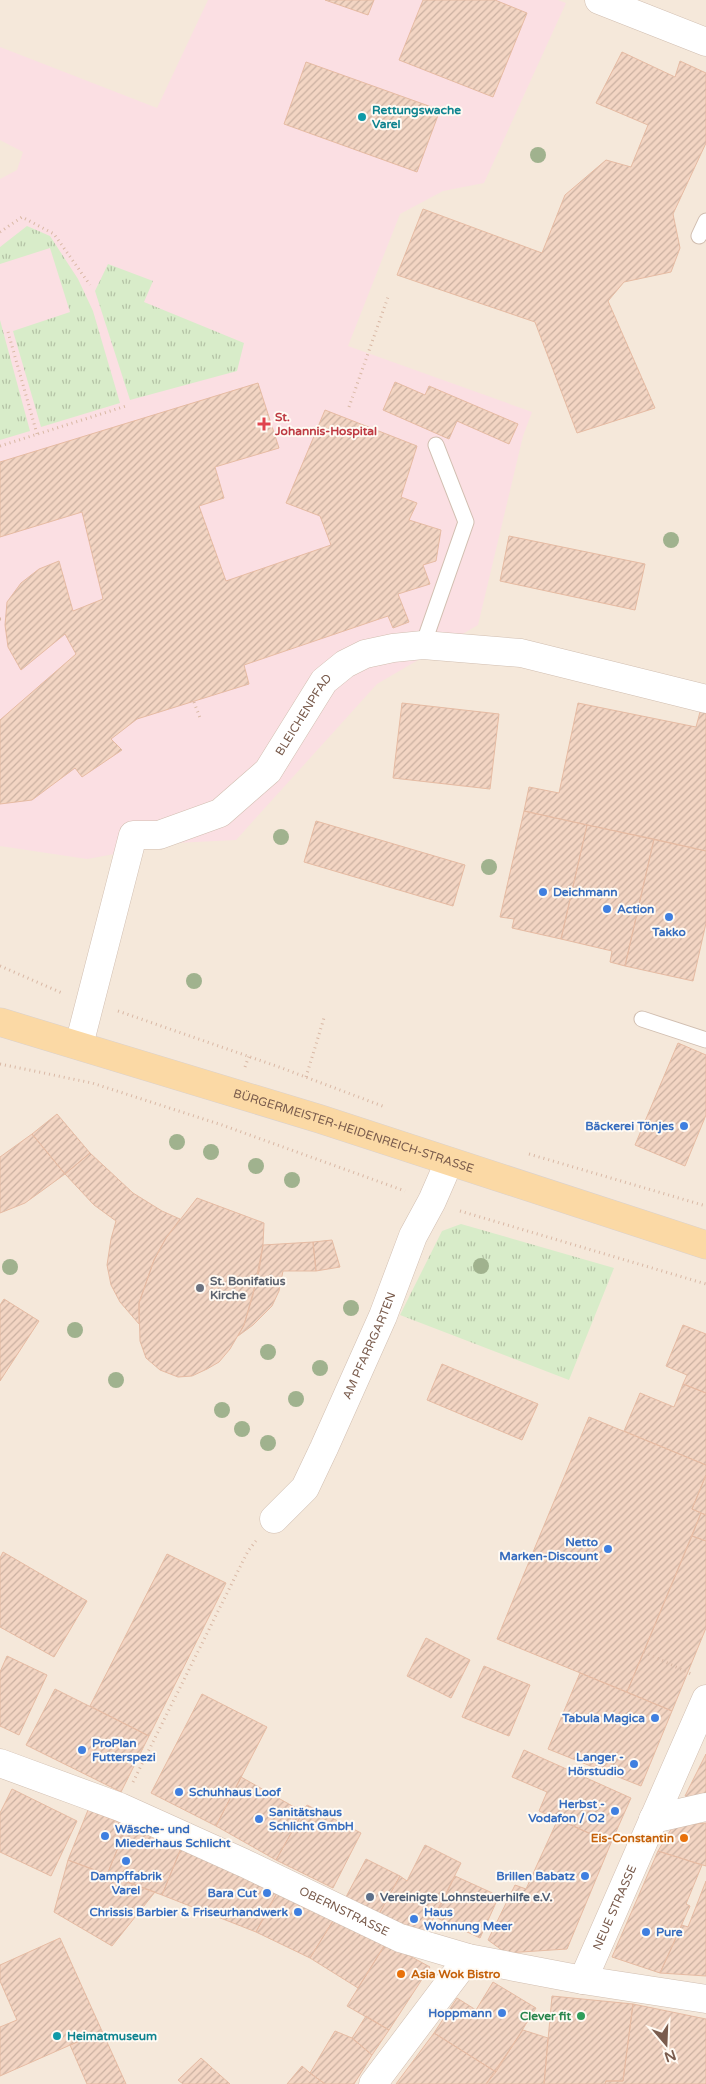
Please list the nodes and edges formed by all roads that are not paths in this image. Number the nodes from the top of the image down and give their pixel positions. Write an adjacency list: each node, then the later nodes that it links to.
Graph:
1 (599, 0): 2 (street)
2 (706, 42)
3 (706, 221): 4 (lane)
4 (700, 236)
5 (436, 444): 6 (lane)
6 (423, 645): 7 (street, BLEICHENPFAD); 11 (street, BLEICHENPFAD)
7 (706, 699)
8 (642, 1019): 10 (lane)
9 (0, 1022): 11 (main road, BÜRGERMEISTER-HEIDENREICH-STRASSE)
10 (706, 1040)
11 (79, 1045): 12 (main road, BÜRGERMEISTER-HEIDENREICH-STRASSE)
12 (449, 1162): 13 (main road, BÜRGERMEISTER-HEIDENREICH-STRASSE); 14 (street, AM PFARRGARTEN)
13 (706, 1245)
14 (274, 1519)
15 (706, 1699): 18 (street, NEUE STRASSE)
16 (0, 1763): 19 (street, OBERNSTRASSE)
17 (706, 1807): 18 (street)
18 (653, 1818): 20 (street, NEUE STRASSE)
19 (468, 1958): 20 (street, OBERNSTRASSE); 22 (street)
20 (583, 1980): 21 (street, OBERNSTRASSE)
21 (706, 1999)
22 (374, 2084)

